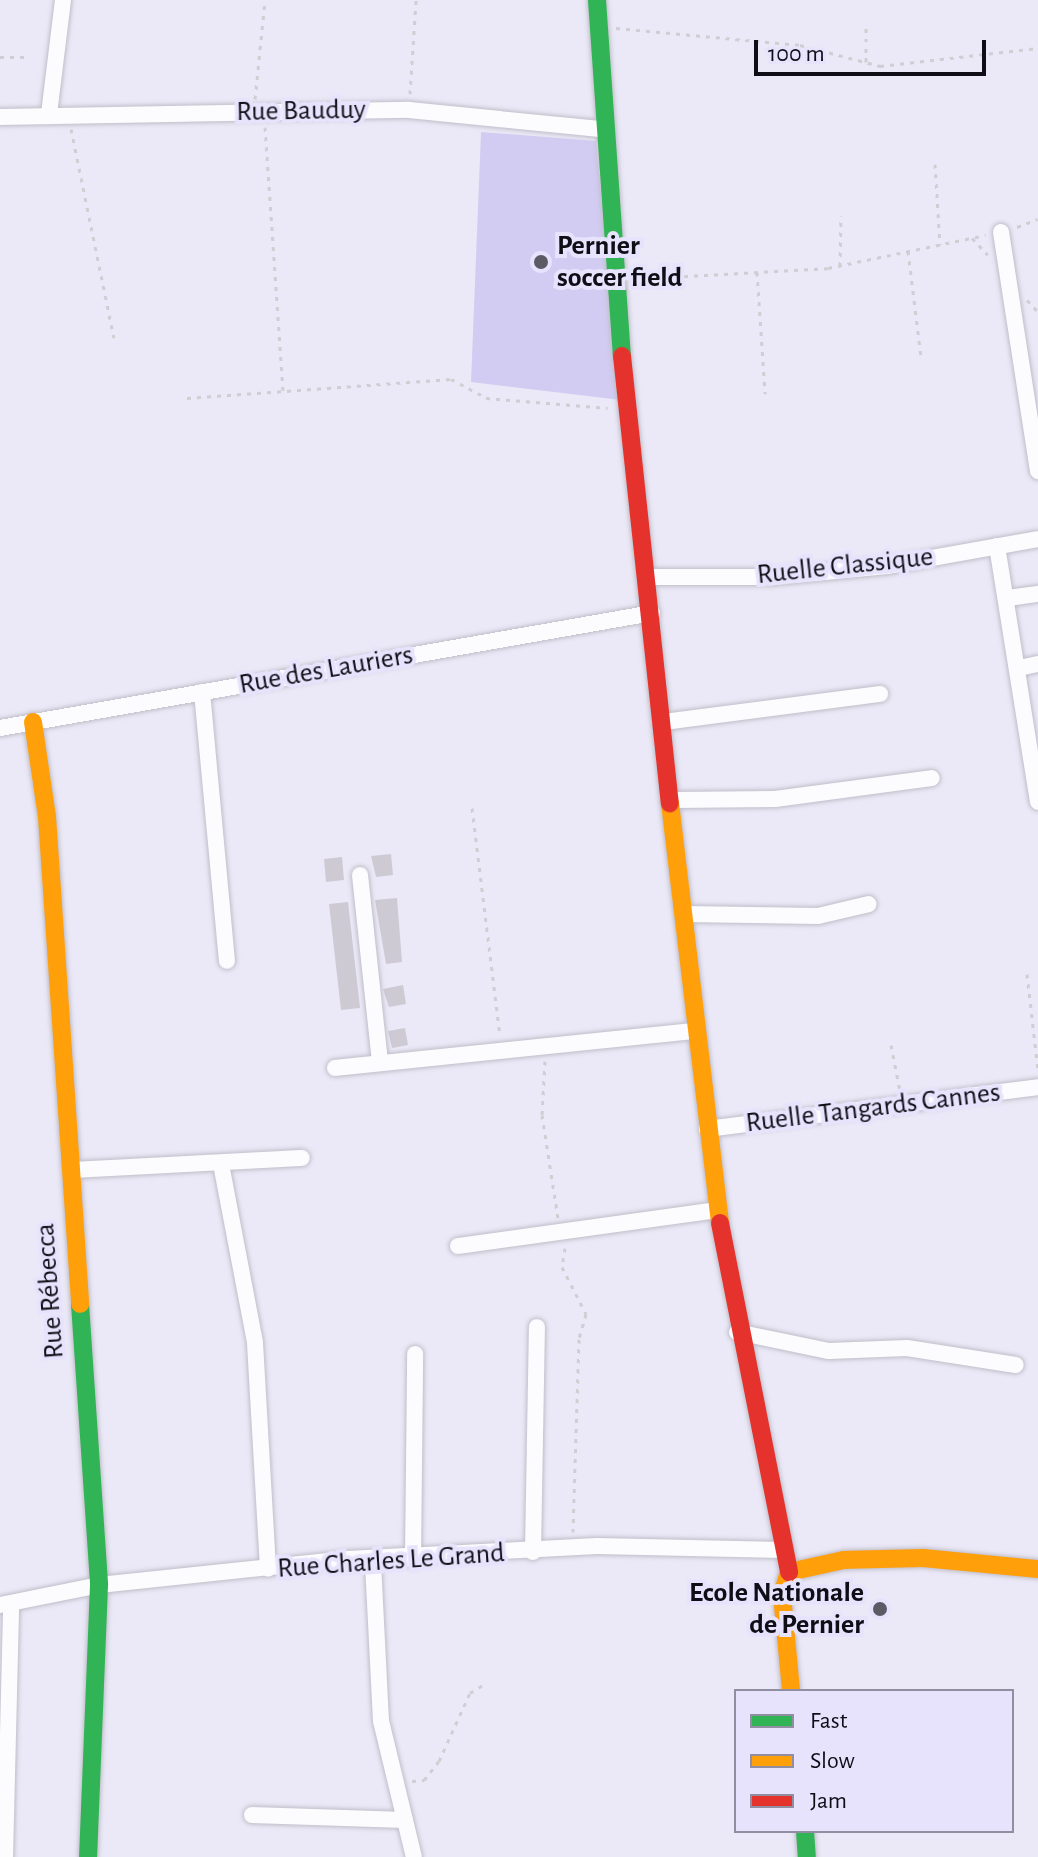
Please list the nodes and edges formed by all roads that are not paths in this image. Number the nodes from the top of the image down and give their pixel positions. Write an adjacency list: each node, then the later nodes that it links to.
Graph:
1 (63, 0): 3 (street)
2 (597, 0): 5 (street)
3 (49, 114): 4 (street, Rue Bauduy); 5 (street, Rue Bauduy)
4 (0, 117)
5 (600, 129): 10 (street)
6 (1001, 232): 7 (street)
7 (1038, 471)
8 (1038, 539): 9 (street, Ruelle Classique)
9 (997, 546): 10 (street, Ruelle Classique); 12 (street)
10 (651, 577): 13 (street)
11 (1038, 594): 12 (street)
12 (1008, 598): 15 (street)
13 (652, 613): 16 (street, Rue des Lauriers); 19 (street)
14 (1038, 664): 15 (street)
15 (1019, 668): 21 (street)
16 (202, 692): 18 (street, Rue des Lauriers); 28 (street)
17 (880, 694): 19 (street)
18 (33, 722): 20 (street, Rue des Lauriers); 36 (street, Rue Rébecca)
19 (664, 722): 23 (street)
20 (0, 728)
21 (1033, 750): 24 (street)
22 (932, 778): 23 (street)
23 (673, 800): 27 (street)
24 (1038, 802)
25 (360, 875): 30 (street)
26 (869, 904): 27 (street)
27 (684, 914): 29 (street)
28 (227, 961)
29 (695, 1031): 30 (street); 33 (street)
30 (380, 1063): 31 (street)
31 (335, 1068)
32 (1038, 1087): 33 (street, Ruelle Tangards Cannes)
33 (707, 1129): 37 (street)
34 (302, 1158): 35 (street)
35 (221, 1164): 36 (street); 47 (street)
36 (71, 1170): 50 (street, Rue Rébecca)
37 (717, 1210): 38 (street); 40 (street)
38 (458, 1246)
39 (537, 1327): 44 (street)
40 (737, 1332): 42 (street); 43 (street)
41 (415, 1354): 45 (street)
42 (1016, 1365)
43 (783, 1550): 44 (street, Rue Charles Le Grand); 49 (street)
44 (533, 1552): 45 (street, Rue Charles Le Grand)
45 (413, 1560): 46 (street, Rue Charles Le Grand)
46 (373, 1563): 47 (street, Rue Charles Le Grand); 54 (street)
47 (268, 1569): 50 (street, Rue Charles Le Grand)
48 (1038, 1569): 49 (street)
49 (789, 1572): 52 (street)
50 (99, 1585): 51 (street, Rue Charles Le Grand); 57 (street, Rue Rébecca)
51 (6, 1604): 56 (street)
52 (791, 1689)
53 (252, 1815): 54 (street)
54 (405, 1820): 58 (street)
55 (805, 1833): 59 (street)
56 (5, 1857)
57 (88, 1857)
58 (414, 1857)
59 (807, 1857)

